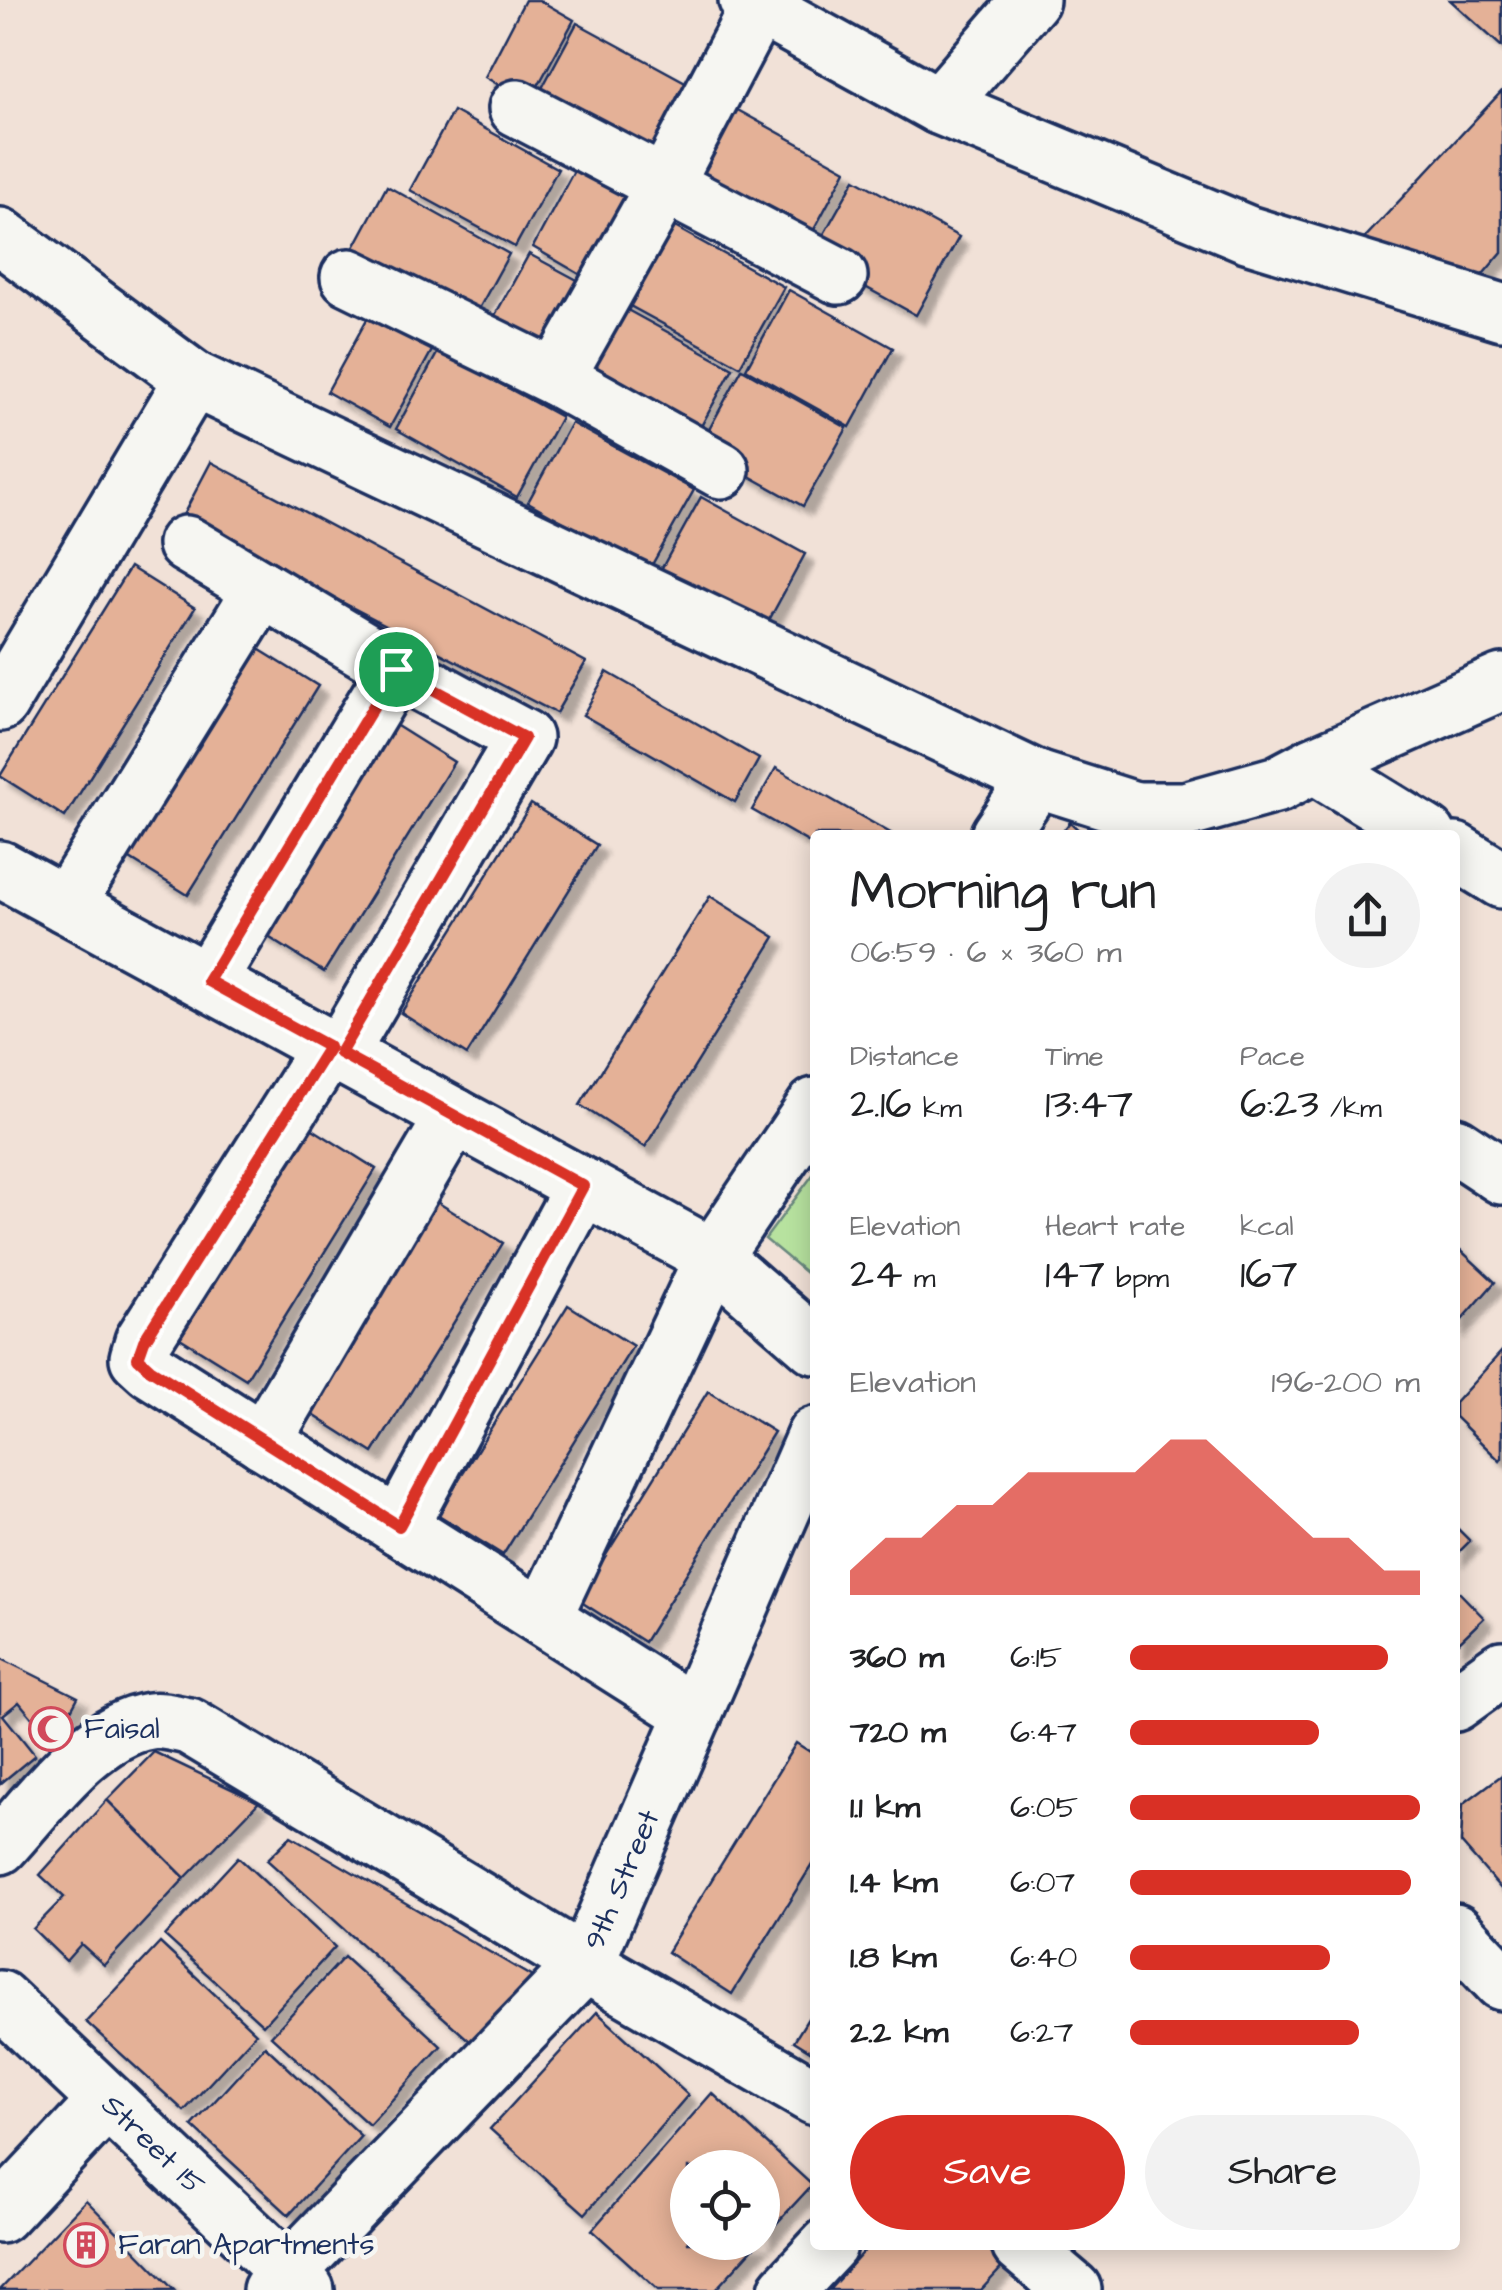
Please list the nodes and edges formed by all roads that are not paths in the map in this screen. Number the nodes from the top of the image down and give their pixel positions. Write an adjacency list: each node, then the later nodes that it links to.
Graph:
1 (1030, 0): 3 (street)
2 (753, 4): 3 (street); 5 (street)
3 (939, 106): 9 (street)
4 (517, 108): 5 (street)
5 (664, 186): 8 (street); 10 (street)
6 (0, 236): 11 (street)
7 (349, 276): 10 (street)
8 (839, 276)
9 (1502, 312)
10 (556, 378): 12 (street)
11 (193, 380): 17 (street); 19 (street)
12 (721, 470)
13 (186, 544): 14 (street)
14 (262, 589): 15 (street); 26 (street)
15 (396, 669): 27 (street); 28 (street)
16 (1502, 682): 18 (street)
17 (0, 703)
18 (1314, 765): 20 (street); 22 (street)
19 (1038, 779): 20 (street); 21 (street)
20 (1146, 822)
21 (1003, 830)
22 (1420, 830)
23 (1460, 855): 25 (street)
24 (0, 868): 26 (street)
25 (1502, 880)
26 (66, 905): 27 (street)
27 (208, 981): 28 (street)
28 (334, 1050): 30 (street); 36 (street)
29 (810, 1113): 34 (street)
30 (454, 1116): 33 (street); 36 (street)
31 (1460, 1147): 32 (street)
32 (1502, 1176)
33 (583, 1186): 34 (street); 38 (street)
34 (713, 1256): 35 (street); 39 (street)
35 (810, 1342)
36 (263, 1441): 38 (street)
37 (810, 1447): 42 (street, 9th Street)
38 (399, 1526): 39 (street)
39 (543, 1618): 42 (street)
40 (1502, 1670): 41 (street)
41 (1460, 1700)
42 (694, 1714): 45 (street, 9th Street)
43 (0, 1846): 45 (street)
44 (1460, 1937): 46 (street)
45 (585, 1964): 48 (street); 53 (street, 9th Street)
46 (1502, 1982)
47 (0, 2000): 49 (street, Street 15)
48 (810, 2094)
49 (107, 2101): 50 (street); 53 (street, Street 15)
50 (0, 2215)
51 (824, 2250): 54 (street)
52 (1026, 2250): 55 (street)
53 (288, 2284)
54 (787, 2290)
55 (1073, 2290)

